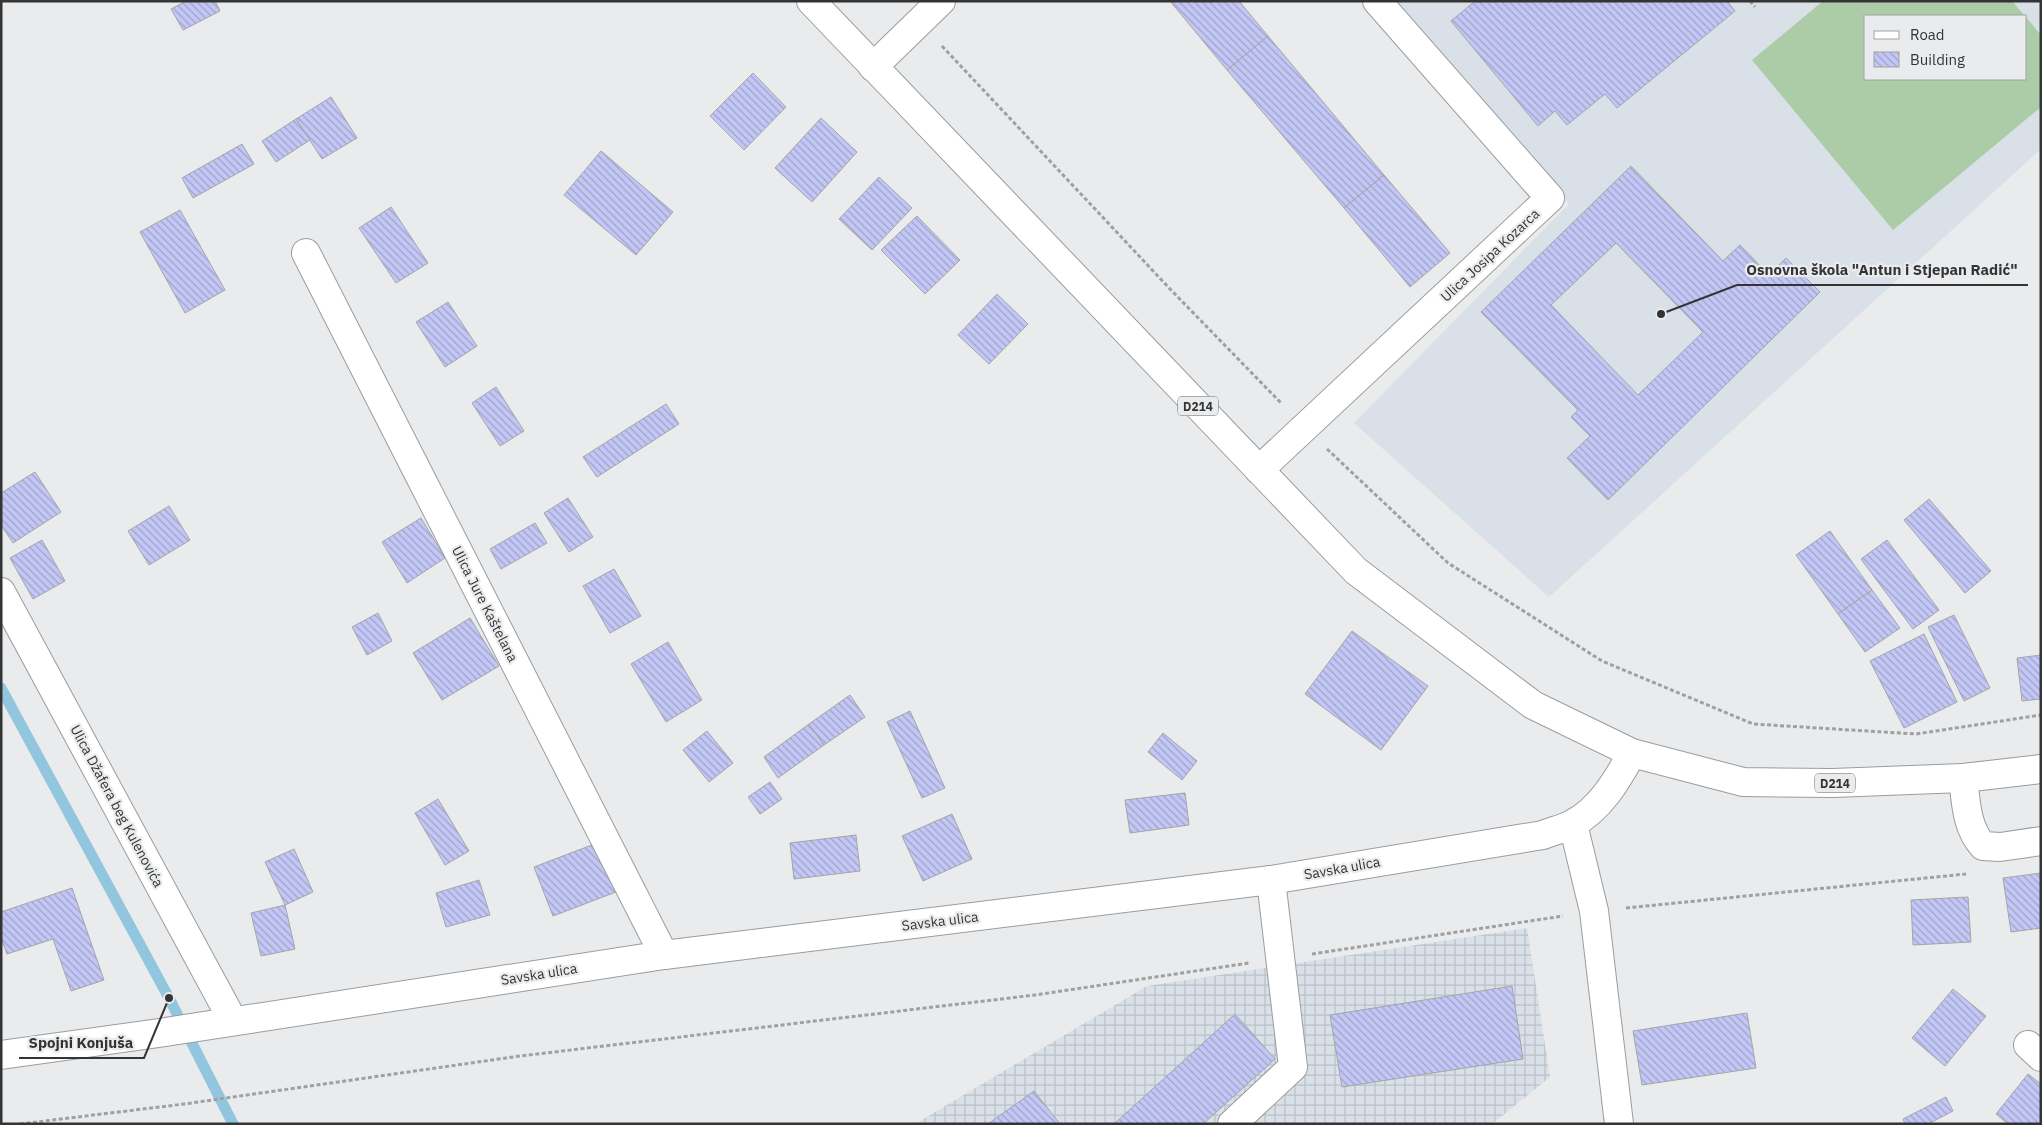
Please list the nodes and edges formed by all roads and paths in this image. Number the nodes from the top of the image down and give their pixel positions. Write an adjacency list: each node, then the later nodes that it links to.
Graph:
1 (811, 1): 7 (street, D214)
2 (941, 1): 6 (street)
3 (1750, 1): 5 (path)
4 (1386, 4): 9 (street, Ulica Josipa Kozarca)
5 (1755, 7)
6 (919, 22): 7 (street); 9 (path)
7 (873, 67): 10 (street, D214)
8 (306, 253): 21 (street, Ulica Jure Kaštelana)
9 (1305, 428): 10 (street, Ulica Josipa Kozarca); 12 (path)
10 (1259, 470): 13 (street, D214)
11 (1, 592): 23 (street, Ulica Džafera beg Kulenovića)
12 (2041, 715)
13 (1632, 753): 15 (street, D214); 16 (street, Savska ulica)
14 (2041, 769): 15 (street, D214)
15 (1963, 778): 17 (street)
16 (1574, 824): 19 (street, Savska ulica); 20 (street)
17 (2041, 841)
18 (1972, 873): 20 (path)
19 (1271, 880): 21 (street, Savska ulica); 22 (street)
20 (1594, 911): 22 (path); 27 (street)
21 (664, 955): 23 (street, Savska ulica)
22 (1282, 958): 25 (path); 26 (street)
23 (223, 1022): 24 (street, Savska ulica)
24 (1, 1055)
25 (20, 1124)
26 (1232, 1124)
27 (1619, 1124)

